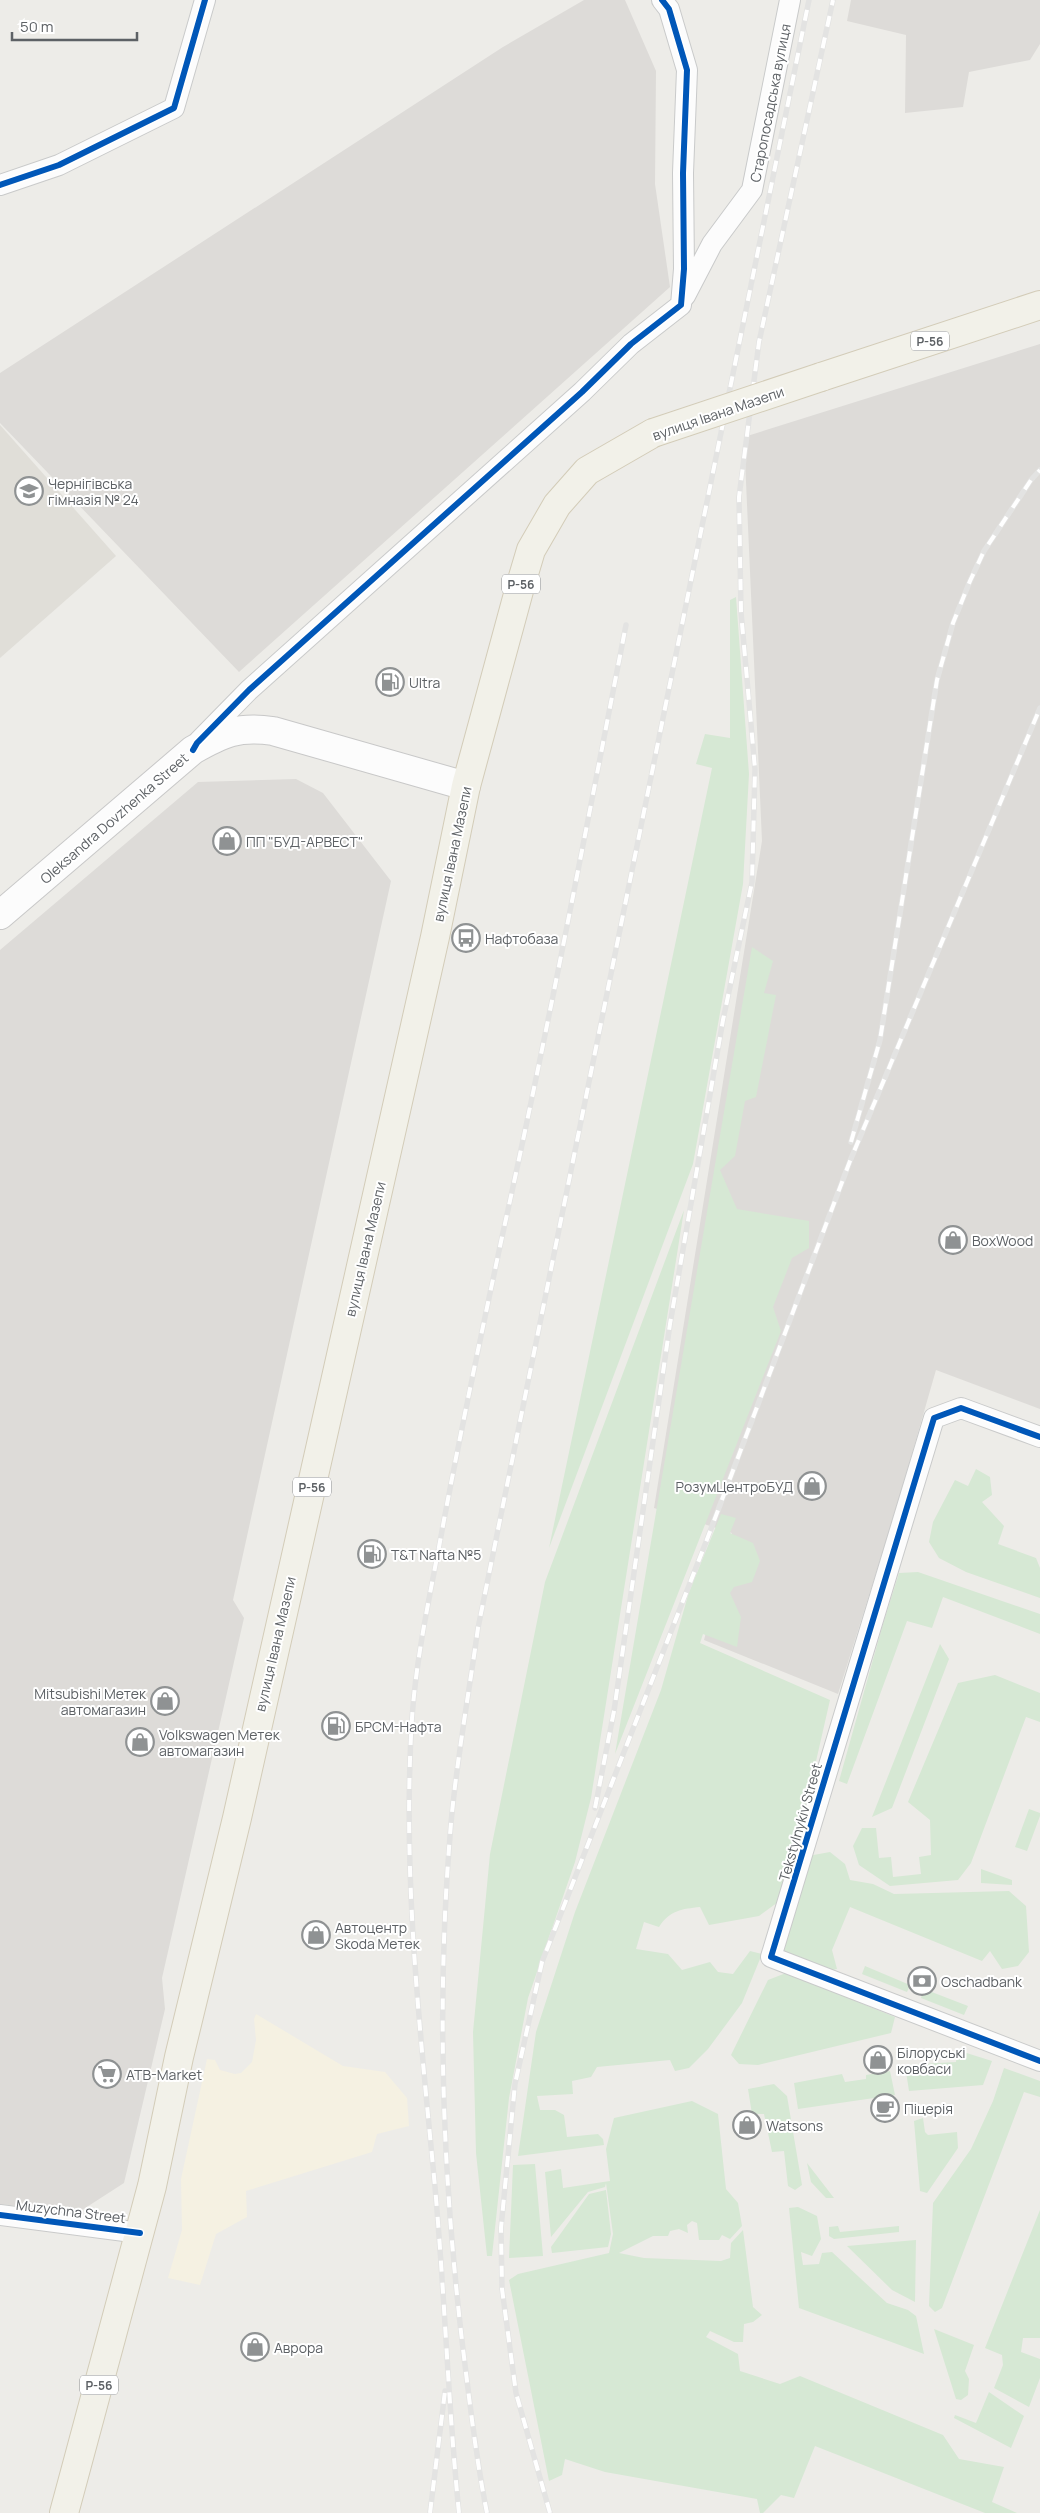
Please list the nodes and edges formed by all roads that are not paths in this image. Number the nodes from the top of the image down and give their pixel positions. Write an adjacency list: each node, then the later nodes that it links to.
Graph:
1 (205, 0): 4 (street)
2 (662, 0): 5 (street)
3 (790, 0): 5 (street, Старопосадська вулиця)
4 (0, 185)
5 (681, 304): 7 (street)
6 (1040, 305): 8 (main road, вулиця Івана Мазепи / Р-56, bridge)
7 (193, 750): 8 (main road, Oleksandra Dovzhenka Street); 9 (main road, Oleksandra Dovzhenka Street)
8 (466, 786): 13 (main road, вулиця Івана Мазепи / Р-56)
9 (0, 915)
10 (1040, 1437): 11 (street, Tekstylnykiv Street)
11 (1040, 2061)
12 (0, 2215): 13 (street, Muzychna Street)
13 (140, 2233): 14 (main road, вулиця Івана Мазепи / Р-56)
14 (64, 2513)

